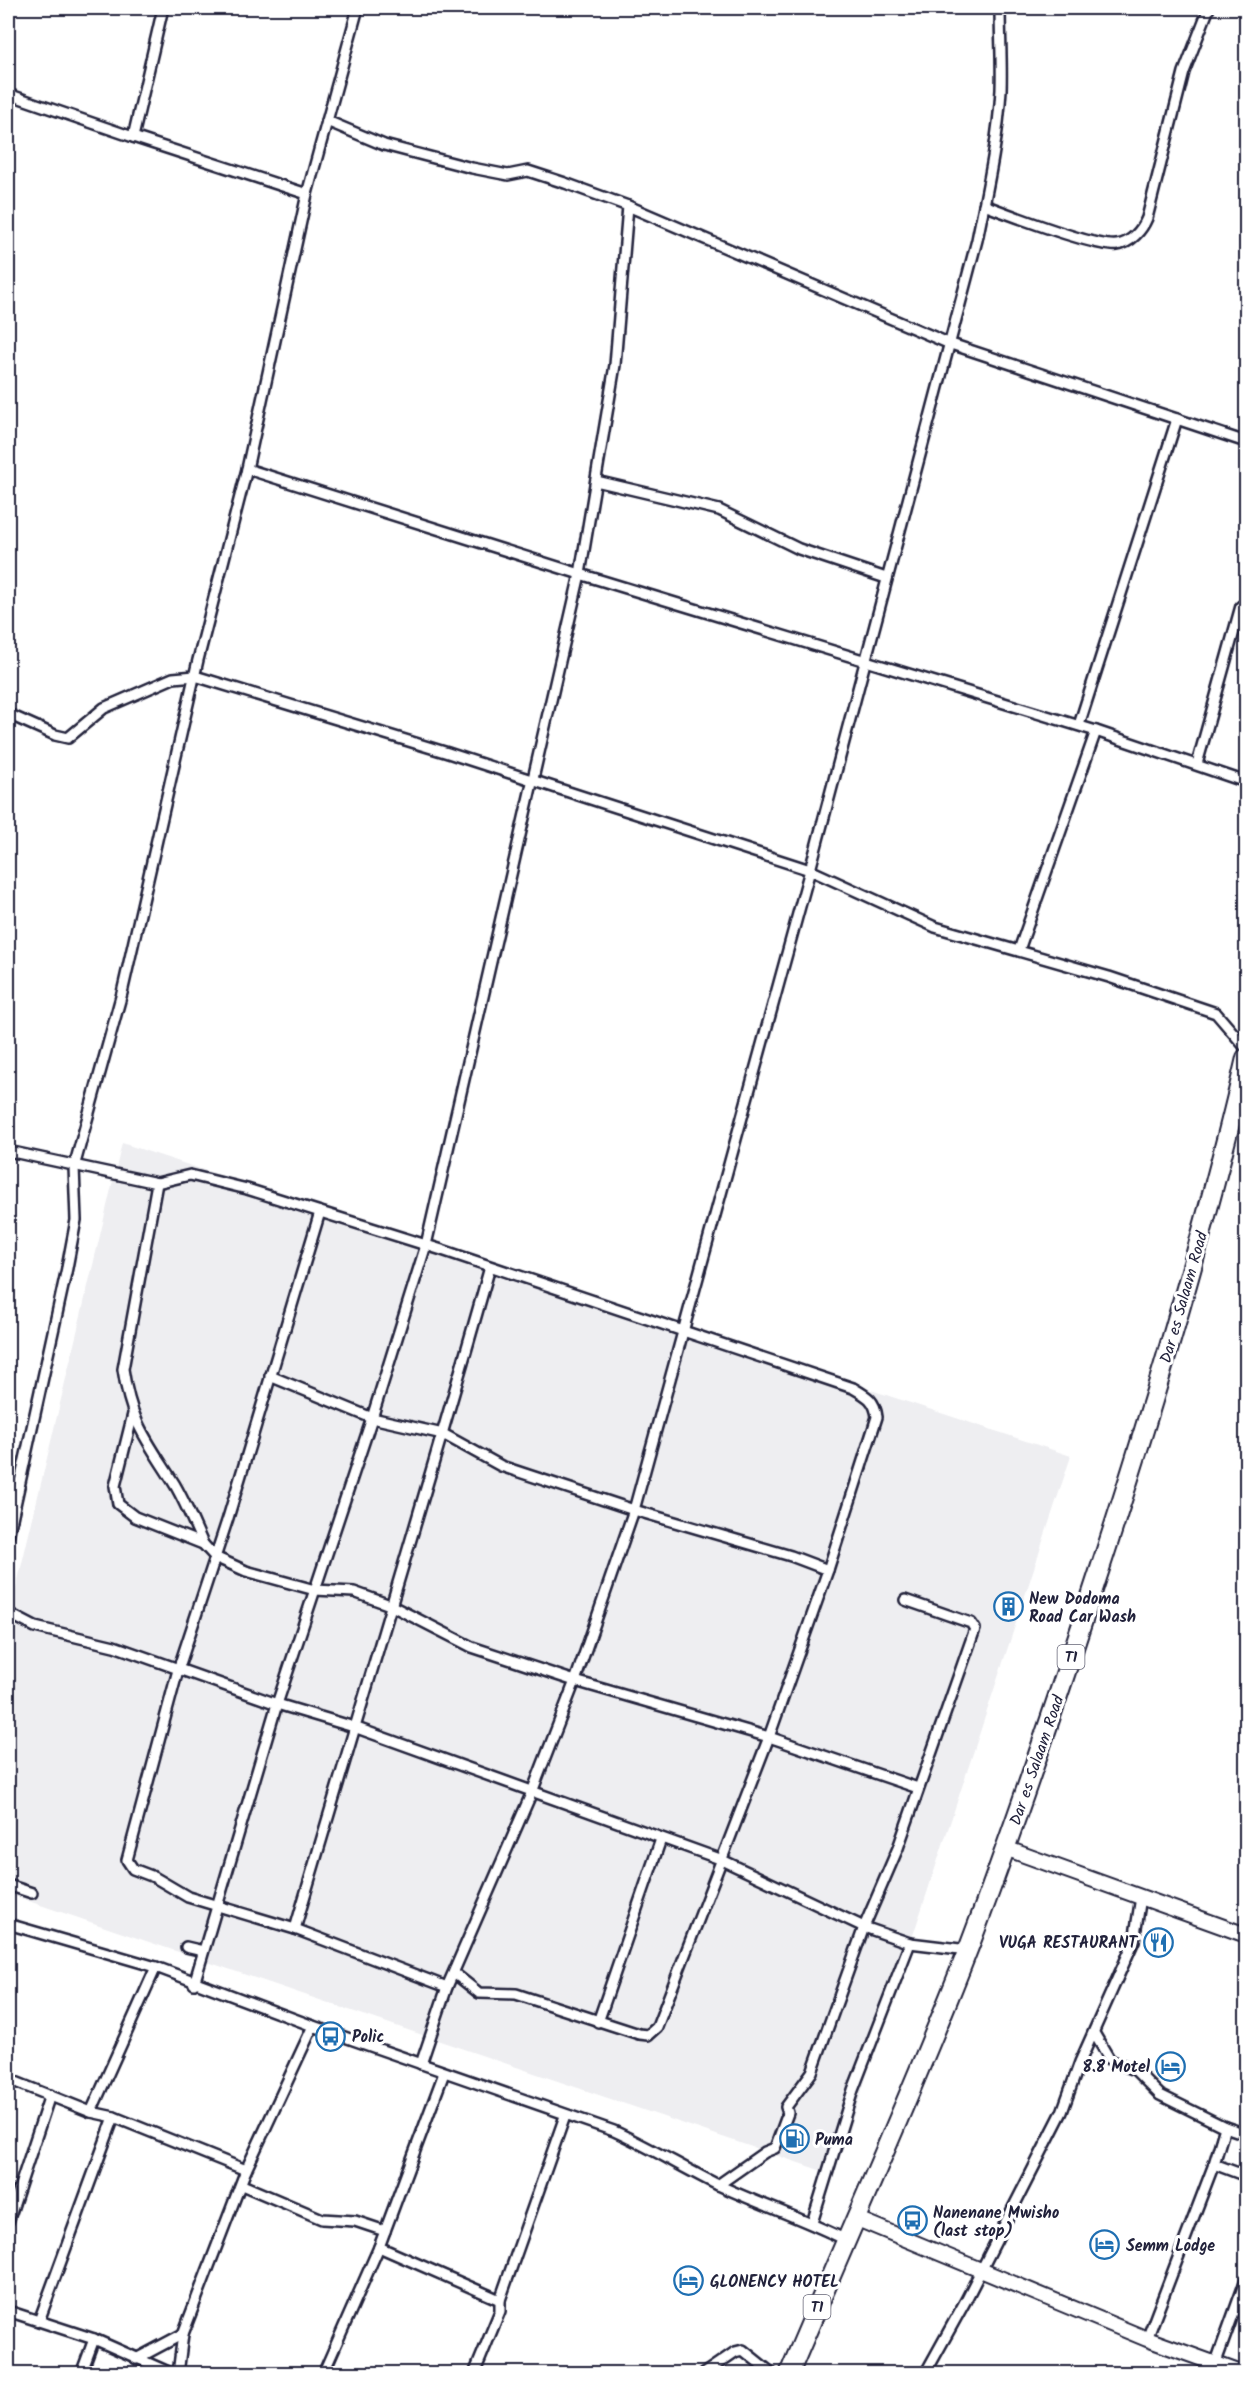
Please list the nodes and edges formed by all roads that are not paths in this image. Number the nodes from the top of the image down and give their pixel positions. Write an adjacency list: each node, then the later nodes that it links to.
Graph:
1 (163, 8): 7 (street)
2 (358, 8): 6 (street)
3 (1000, 8): 9 (street)
4 (1209, 8): 9 (street)
5 (8, 93): 7 (street)
6 (327, 121): 8 (street); 10 (street)
7 (133, 138): 8 (street)
8 (306, 194): 14 (street)
9 (984, 205): 11 (street)
10 (628, 206): 11 (street); 15 (street)
11 (948, 343): 12 (street); 17 (street)
12 (1177, 419): 13 (street); 22 (street)
13 (1246, 442)
14 (247, 469): 16 (street); 20 (street)
15 (596, 481): 16 (street); 17 (street)
16 (580, 574): 19 (street); 25 (street)
17 (886, 578): 19 (street)
18 (1241, 606): 24 (street)
19 (865, 661): 22 (street); 27 (street)
20 (195, 676): 21 (street); 25 (street); 32 (street)
21 (8, 714)
22 (1079, 725): 23 (street)
23 (1096, 731): 24 (street); 28 (street)
24 (1197, 764): 26 (street)
25 (530, 781): 27 (street); 35 (street)
26 (1246, 782)
27 (810, 870): 28 (street); 37 (street)
28 (1019, 950): 29 (street)
29 (1246, 1048)
30 (1246, 1058): 60 (highway, Dar es Salaam Road / T1)
31 (8, 1151): 32 (street)
32 (74, 1167): 33 (street); 43 (street)
33 (157, 1183): 34 (street); 39 (street)
34 (320, 1212): 35 (street); 38 (street)
35 (426, 1245): 36 (street); 40 (street)
36 (490, 1267): 37 (street); 41 (street)
37 (683, 1332): 42 (street); 47 (street)
38 (270, 1376): 40 (street); 46 (street)
39 (133, 1414): 45 (street); 45 (street)
40 (372, 1418): 41 (street); 48 (street)
41 (443, 1434): 42 (street); 50 (street)
42 (634, 1510): 47 (street); 53 (street)
43 (9, 1527): 44 (street)
44 (8, 1537)
45 (203, 1544): 46 (street)
46 (215, 1557): 48 (street); 52 (street)
47 (828, 1570): 56 (street)
48 (315, 1590): 50 (street); 54 (street)
49 (905, 1600): 57 (street)
50 (390, 1605): 53 (street); 55 (street)
51 (8, 1613): 52 (street)
52 (178, 1670): 54 (street); 65 (street)
53 (575, 1681): 56 (street); 58 (street)
54 (277, 1704): 55 (street); 65 (street)
55 (354, 1727): 58 (street); 68 (street)
56 (769, 1737): 57 (street); 61 (street)
57 (918, 1788): 67 (street)
58 (532, 1792): 59 (street); 75 (street)
59 (661, 1839): 61 (street); 78 (street)
60 (1005, 1848): 64 (street); 72 (highway, Dar es Salaam Road / T1)
61 (720, 1859): 67 (street); 78 (street)
62 (8, 1885): 63 (street)
63 (32, 1893)
64 (1142, 1898): 69 (street); 80 (street)
65 (219, 1906): 68 (street); 73 (street)
66 (8, 1924): 74 (street)
67 (864, 1927): 70 (street); 94 (street)
68 (295, 1929): 77 (street)
69 (1246, 1935)
70 (910, 1943): 72 (street); 97 (street)
71 (186, 1947): 73 (street)
72 (968, 1950): 95 (highway, Dar es Salaam Road / T1)
73 (203, 1951): 76 (street)
74 (156, 1968): 76 (street); 85 (street)
75 (454, 1973): 77 (street); 78 (street)
76 (194, 1984): 79 (street)
77 (447, 1988): 81 (street)
78 (598, 2022)
79 (312, 2026): 81 (street); 91 (street)
80 (1094, 2032): 88 (street); 101 (street)
81 (422, 2064): 82 (street)
82 (444, 2073): 86 (street); 98 (street)
83 (8, 2079): 84 (street)
84 (50, 2095): 85 (street); 96 (street)
85 (91, 2112): 87 (street)
86 (565, 2116): 94 (street); 103 (street)
87 (114, 2117): 91 (street); 105 (street)
88 (1225, 2127): 89 (street); 90 (street)
89 (1246, 2134)
90 (1214, 2164): 92 (street); 108 (street)
91 (246, 2170): 93 (street)
92 (1246, 2176)
93 (242, 2185): 98 (street); 106 (street)
94 (718, 2185): 97 (street)
95 (855, 2218): 99 (highway, Dar es Salaam Road / T1); 101 (street)
96 (8, 2222)
97 (812, 2223): 99 (street)
98 (385, 2230): 100 (street)
99 (846, 2240): 119 (highway, Dar es Salaam Road / T1)
100 (379, 2247): 103 (street); 115 (street)
101 (980, 2272): 108 (street); 120 (street)
102 (1246, 2279): 110 (street)
103 (500, 2300): 111 (street)
104 (8, 2311): 105 (street)
105 (39, 2321): 107 (street)
106 (183, 2334): 109 (street); 114 (street)
107 (94, 2339): 109 (street); 112 (street)
108 (1147, 2339): 110 (street)
109 (136, 2360): 113 (street)
110 (1216, 2362): 121 (street)
111 (475, 2371): 116 (street)
112 (81, 2373)
113 (173, 2373)
114 (178, 2373)
115 (323, 2373)
116 (487, 2373)
117 (703, 2373): 118 (street)
118 (773, 2373)
119 (789, 2373)
120 (925, 2373)
121 (1240, 2373)

